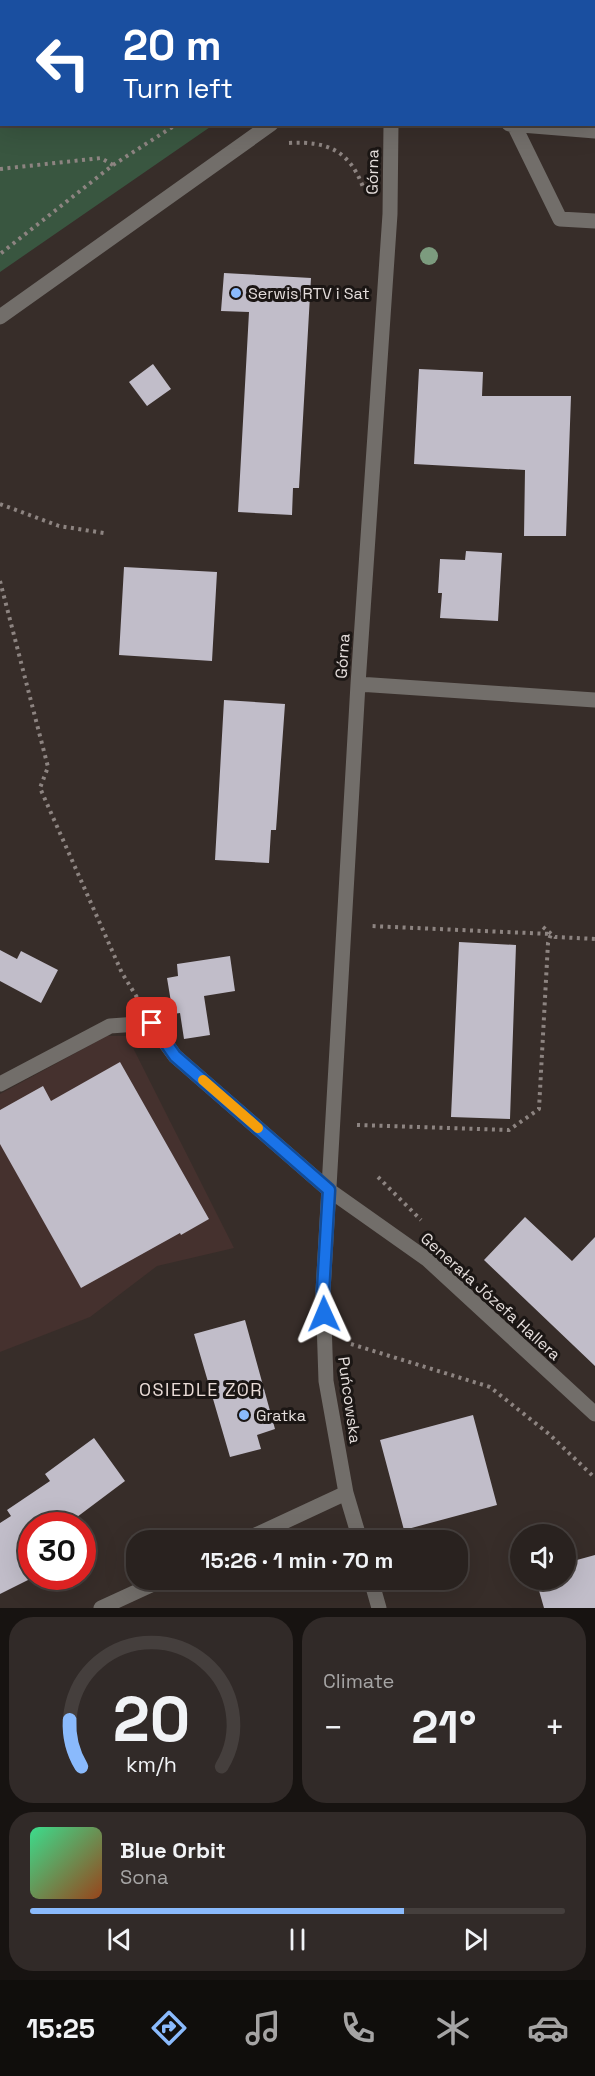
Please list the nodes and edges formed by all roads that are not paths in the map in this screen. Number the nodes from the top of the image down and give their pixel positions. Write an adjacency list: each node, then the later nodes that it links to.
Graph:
1 (268, 126): 7 (street)
2 (391, 126): 8 (street, Górna)
3 (514, 126): 6 (street)
4 (530, 126): 5 (street)
5 (595, 130)
6 (595, 221)
7 (0, 317)
8 (358, 684): 9 (street); 11 (street, Górna)
9 (595, 700)
10 (0, 1084): 11 (street, Generała Józefa Hallera)
11 (329, 1190): 12 (street, Generała Józefa Hallera); 13 (street, Puńcowska)
12 (595, 1414)
13 (346, 1493): 14 (street); 15 (street, Puńcowska)
14 (266, 1530)
15 (357, 1530)
16 (140, 1590): 18 (street)
17 (374, 1590): 19 (street)
18 (101, 1608)
19 (380, 1608)

